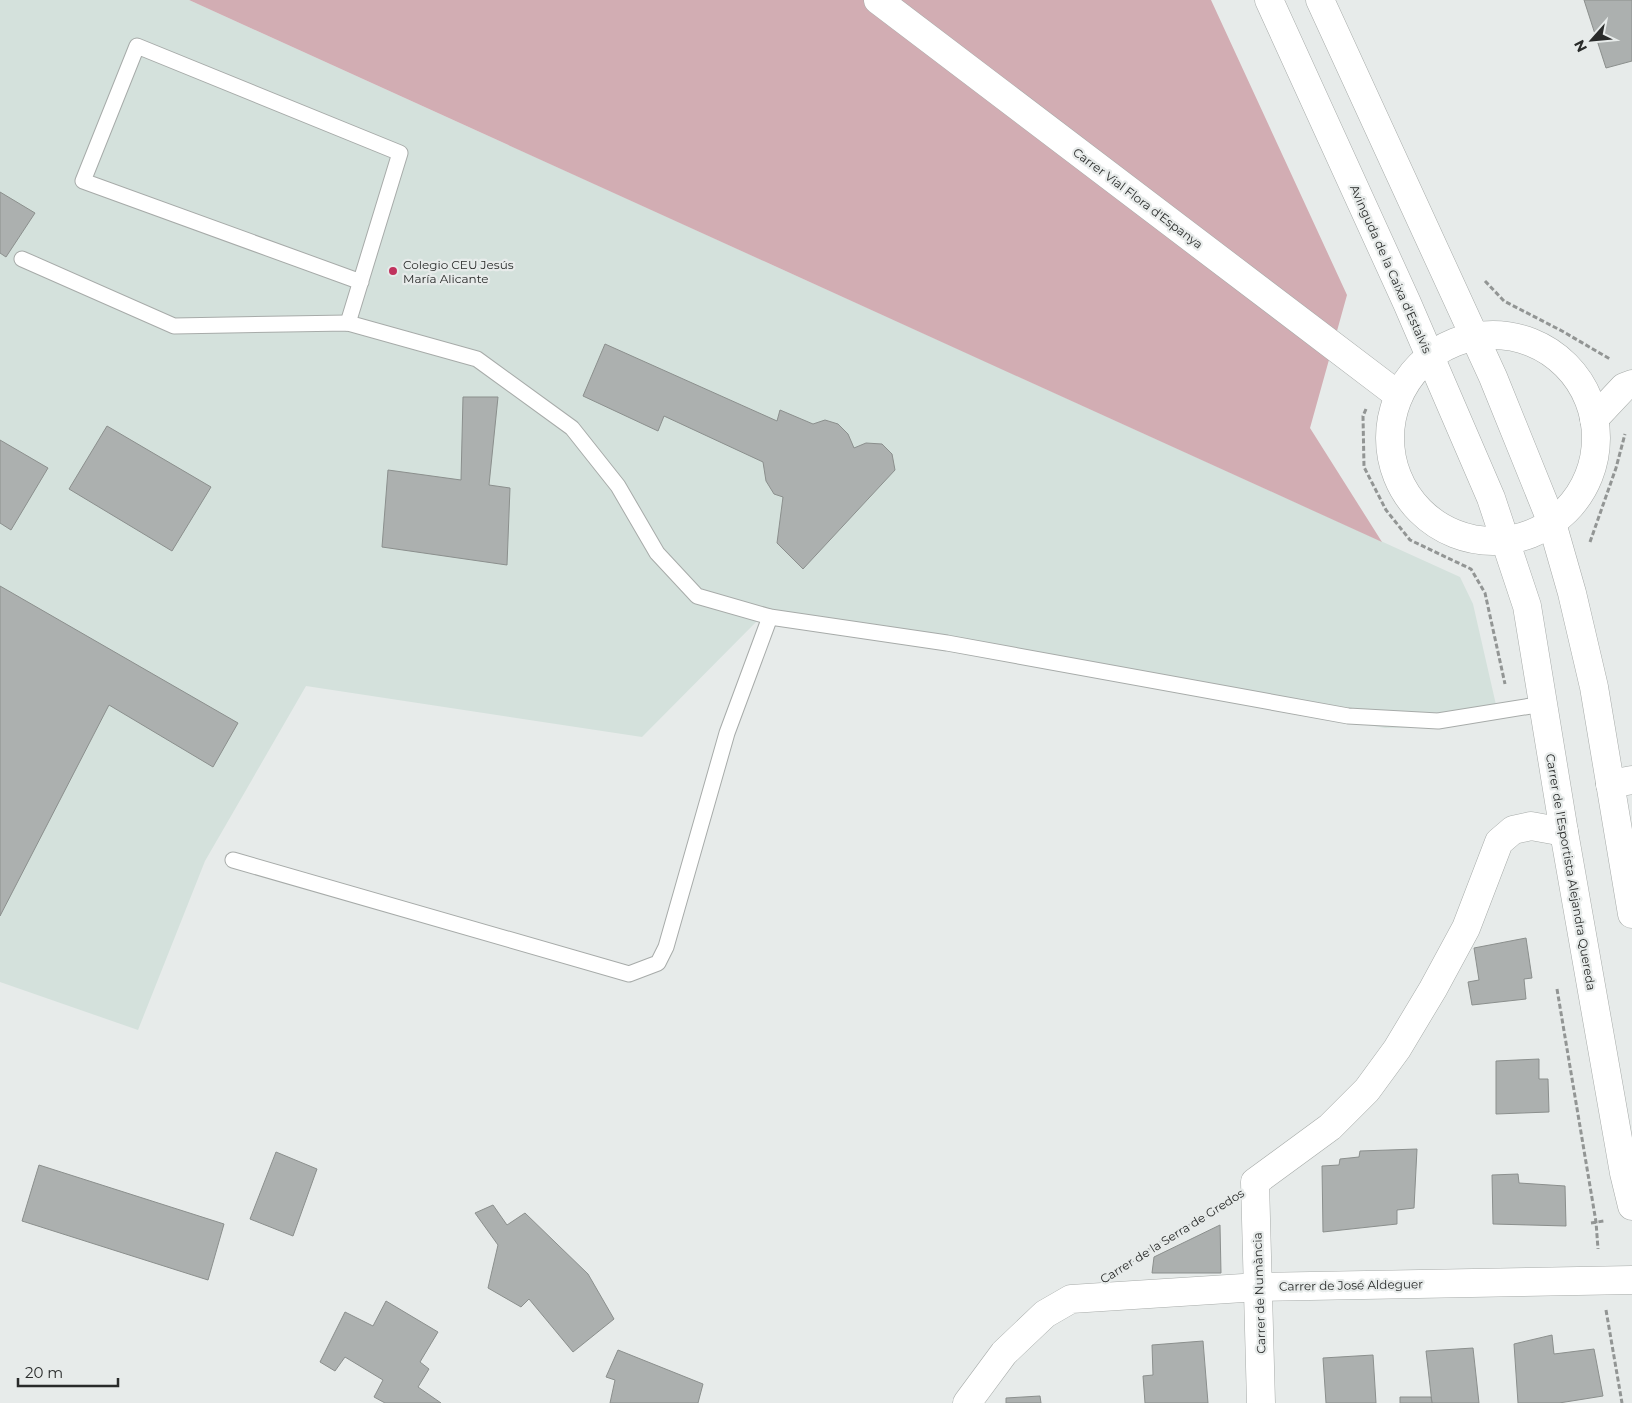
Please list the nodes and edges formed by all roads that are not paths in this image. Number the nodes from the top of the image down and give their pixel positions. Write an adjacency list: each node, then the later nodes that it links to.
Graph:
1 (878, 0): 11 (main road, Carrer Vial Flora d'Espanya)
2 (1269, 0): 8 (main road, Avinguda de la Caixa d'Estalvis)
3 (1320, 0): 7 (main road)
4 (22, 259): 6 (lane)
5 (361, 282): 5 (lane); 6 (lane)
6 (348, 323): 15 (lane)
7 (1474, 336): 8 (main road); 9 (main road); 13 (main road)
8 (1430, 355): 11 (main road); 14 (main road, Avinguda de la Caixa d'Estalvis)
9 (1576, 376): 10 (main road); 12 (main road)
10 (1628, 385): 12 (main road)
11 (1398, 396): 14 (main road)
12 (1594, 419): 13 (main road)
13 (1552, 523): 14 (main road); 17 (main road)
14 (1506, 541): 16 (main road, Carrer de l'Esportista Alejandra Quereda)
15 (770, 617): 16 (lane); 19 (lane)
16 (1543, 704): 18 (main road, Carrer de l'Esportista Alejandra Quereda)
17 (1621, 782): 20 (main road)
18 (1564, 832): 21 (main road, Carrer de la Serra de Gredos); 22 (main road, Carrer de l'Esportista Alejandra Quereda)
19 (233, 860)
20 (1632, 914)
21 (1256, 1182): 24 (main road, Carrer de Numància)
22 (1632, 1206)
23 (1632, 1280): 24 (main road, Carrer de José Aldeguer)
24 (1259, 1287): 25 (main road, Carrer de José Aldeguer); 26 (main road, Carrer de Numància)
25 (966, 1403)
26 (1261, 1403)

